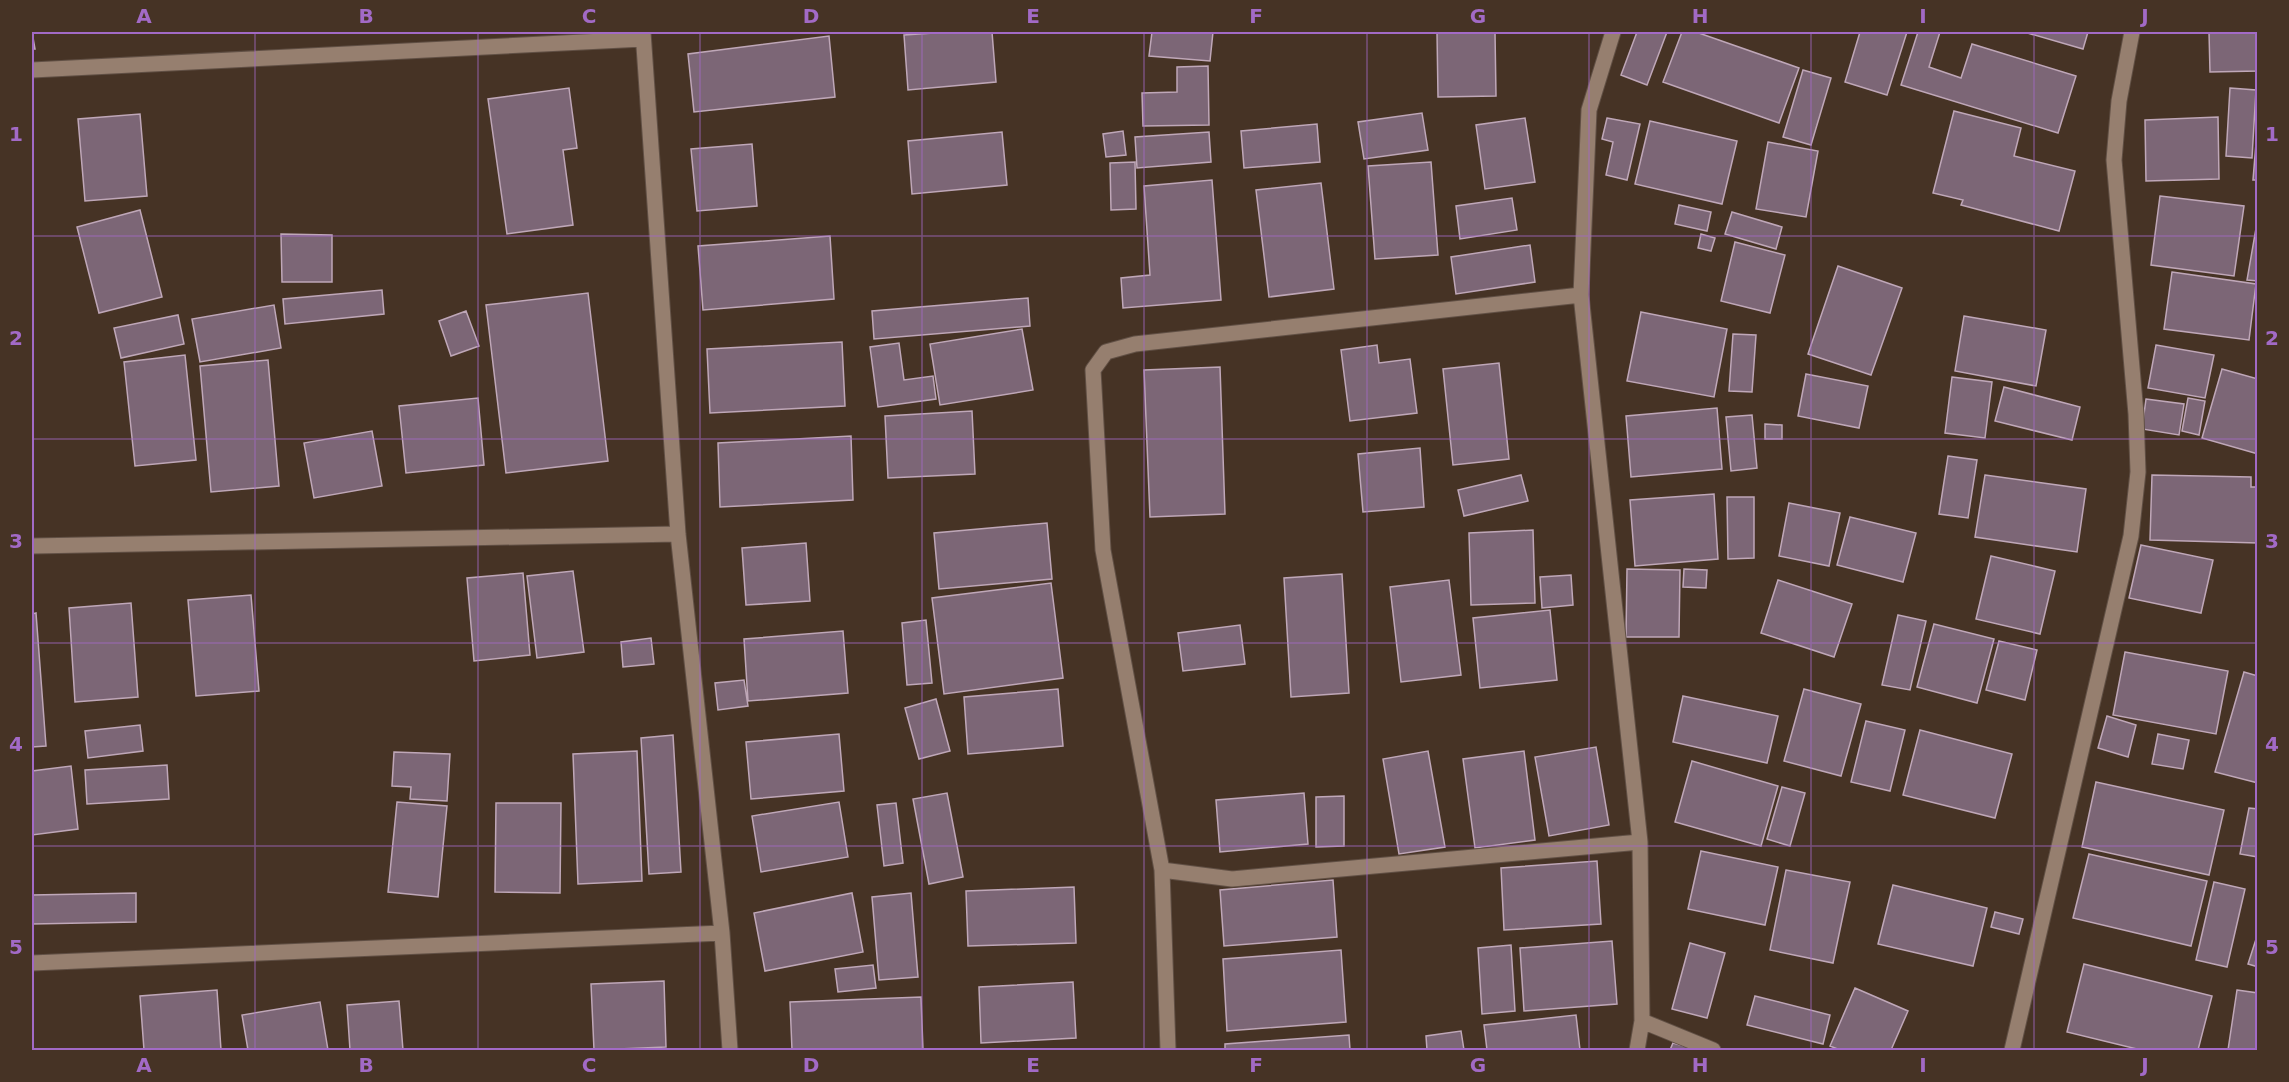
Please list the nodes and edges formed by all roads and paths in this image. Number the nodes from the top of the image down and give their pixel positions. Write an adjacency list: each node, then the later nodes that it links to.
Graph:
1 (1613, 32): 5 (street)
2 (2132, 32): 17 (street)
3 (643, 35): 4 (street); 6 (street)
4 (32, 70)
5 (1581, 295): 8 (street); 9 (street)
6 (678, 534): 7 (street); 10 (street)
7 (32, 546)
8 (1640, 842): 9 (street); 12 (street)
9 (1162, 870): 14 (street)
10 (722, 933): 11 (street); 13 (street)
11 (32, 963)
12 (1642, 1021): 15 (street); 16 (street)
13 (730, 1050)
14 (1168, 1050)
15 (1637, 1050)
16 (1713, 1050)
17 (2012, 1050)

